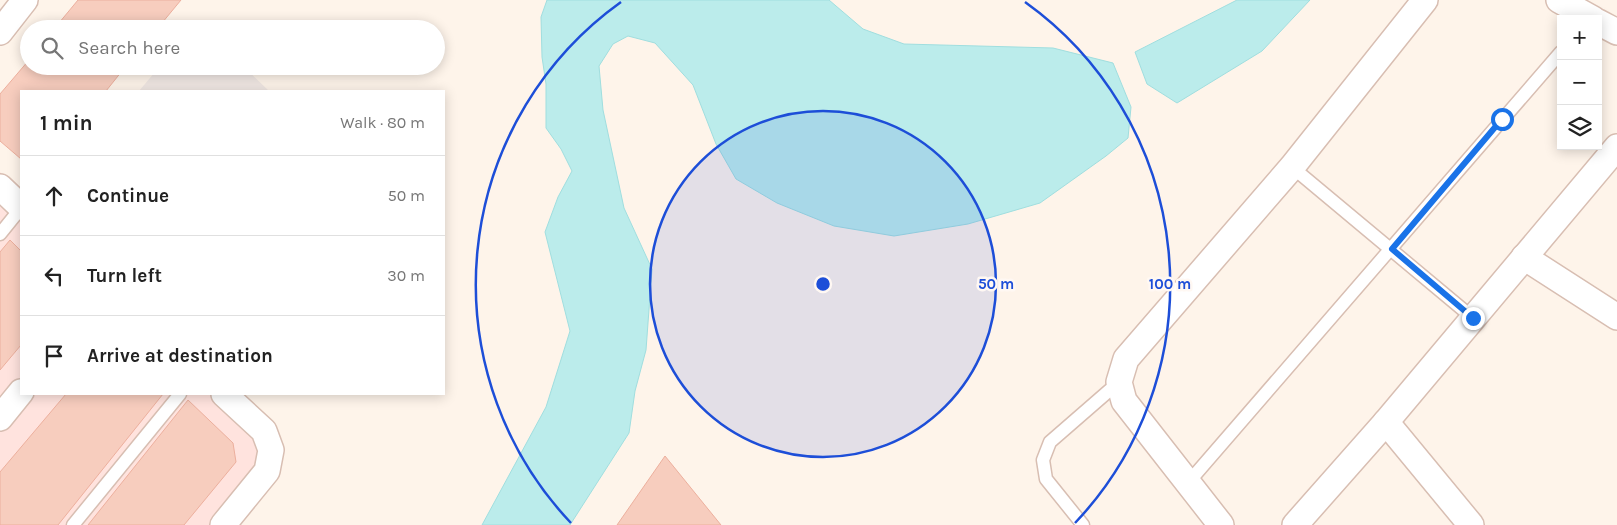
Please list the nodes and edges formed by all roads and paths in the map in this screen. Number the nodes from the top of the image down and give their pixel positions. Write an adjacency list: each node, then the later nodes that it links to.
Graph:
1 (25, 0): 6 (street)
2 (1425, 0): 10 (street)
3 (1558, 0): 4 (street)
4 (1586, 15)
5 (1602, 24): 7 (street)
6 (0, 32)
7 (1617, 32)
8 (1557, 57): 15 (lane)
9 (1610, 160): 16 (street)
10 (1292, 167): 15 (lane); 19 (street)
11 (0, 187): 12 (street)
12 (20, 207)
13 (20, 209): 14 (lane)
14 (0, 234)
15 (1392, 249): 18 (lane); 25 (lane)
16 (1524, 257): 17 (street); 18 (street)
17 (1617, 317)
18 (1473, 318): 24 (street)
19 (1119, 382): 25 (street); 28 (lane)
20 (20, 393): 23 (street)
21 (179, 395): 26 (lane)
22 (225, 395): 27 (street)
23 (0, 418)
24 (1386, 422): 30 (street); 31 (street)
25 (1187, 484): 29 (street)
26 (73, 525)
27 (223, 525)
28 (1083, 525)
29 (1221, 525)
30 (1295, 525)
31 (1471, 525)

